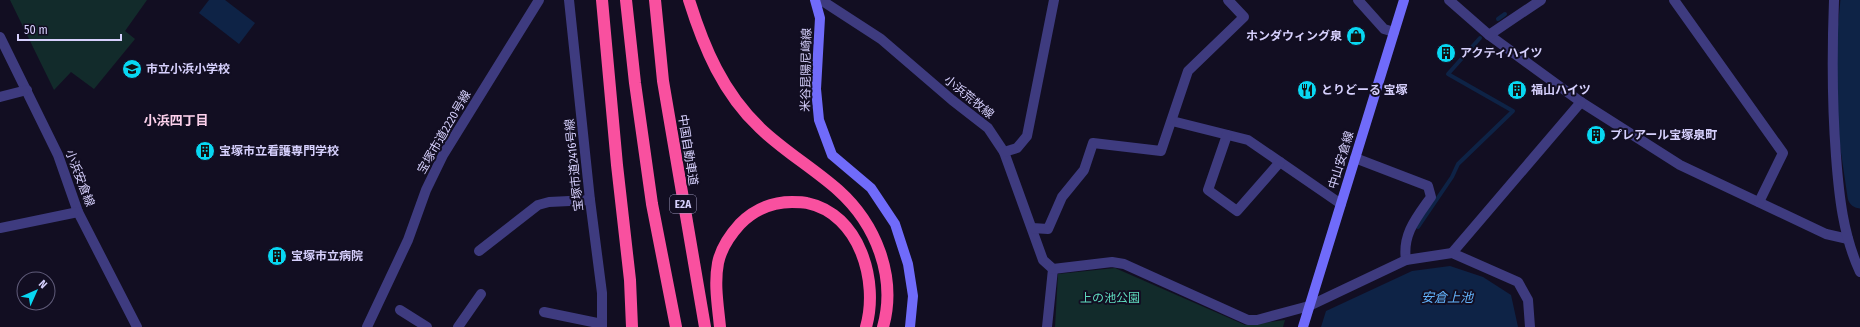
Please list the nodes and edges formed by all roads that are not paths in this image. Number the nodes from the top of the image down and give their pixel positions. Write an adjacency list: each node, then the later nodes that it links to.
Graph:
1 (538, 0): 46 (street, 宝塚市道2220号線)
2 (569, 0): 28 (street, 宝塚市道2416号線)
3 (602, 0): 49 (highway)
4 (626, 0): 50 (highway, E2A)
5 (655, 0): 51 (highway, 中国自動車道 / E2A)
6 (689, 0): 54 (highway)
7 (815, 0): 55 (main road, 米谷昆陽尼崎線)
8 (821, 0): 25 (street, 小浜荒牧線)
9 (1054, 0): 25 (street)
10 (1228, 0): 23 (street)
11 (1358, 0): 17 (street)
12 (1404, 0): 17 (main road, 中山安倉線)
13 (1449, 0): 18 (street)
14 (1541, 0): 18 (street)
15 (1674, 0): 29 (street)
16 (1834, 0): 34 (street)
17 (1394, 32): 26 (main road, 中山安倉線)
18 (1489, 36): 22 (street)
19 (0, 37): 20 (street, 小浜安倉線)
20 (27, 90): 21 (street); 31 (street, 小浜安倉線)
21 (0, 97)
22 (1581, 102): 29 (street); 36 (street)
23 (1172, 121): 24 (street); 33 (street)
24 (1227, 135): 27 (street); 27 (street)
25 (1004, 152): 33 (street, 小浜荒牧線)
26 (1354, 158): 30 (main road, 中山安倉線); 37 (street)
27 (1280, 162): 30 (street)
28 (590, 200): 35 (street); 44 (street, 宝塚市道2416号線)
29 (1759, 202): 34 (street)
30 (1340, 204): 41 (main road, 中山安倉線)
31 (78, 212): 32 (street); 45 (street, 小浜安倉線)
32 (0, 228)
33 (1032, 228): 38 (street, 小浜荒牧線)
34 (1848, 239): 39 (street)
35 (479, 251)
36 (1452, 254): 37 (street); 58 (street)
37 (1406, 260): 41 (street)
38 (1053, 268): 41 (street); 56 (street)
39 (1860, 272)
40 (481, 294): 48 (street)
41 (1309, 306): 57 (main road, 中山安倉線)
42 (400, 310): 47 (street)
43 (544, 312): 44 (street)
44 (602, 326)
45 (137, 327)
46 (367, 327)
47 (426, 327)
48 (458, 327)
49 (632, 327)
50 (676, 327)
51 (705, 327)
52 (720, 327): 53 (highway)
53 (866, 327)
54 (883, 327)
55 (910, 327)
56 (1047, 327)
57 (1302, 327)
58 (1530, 327)

